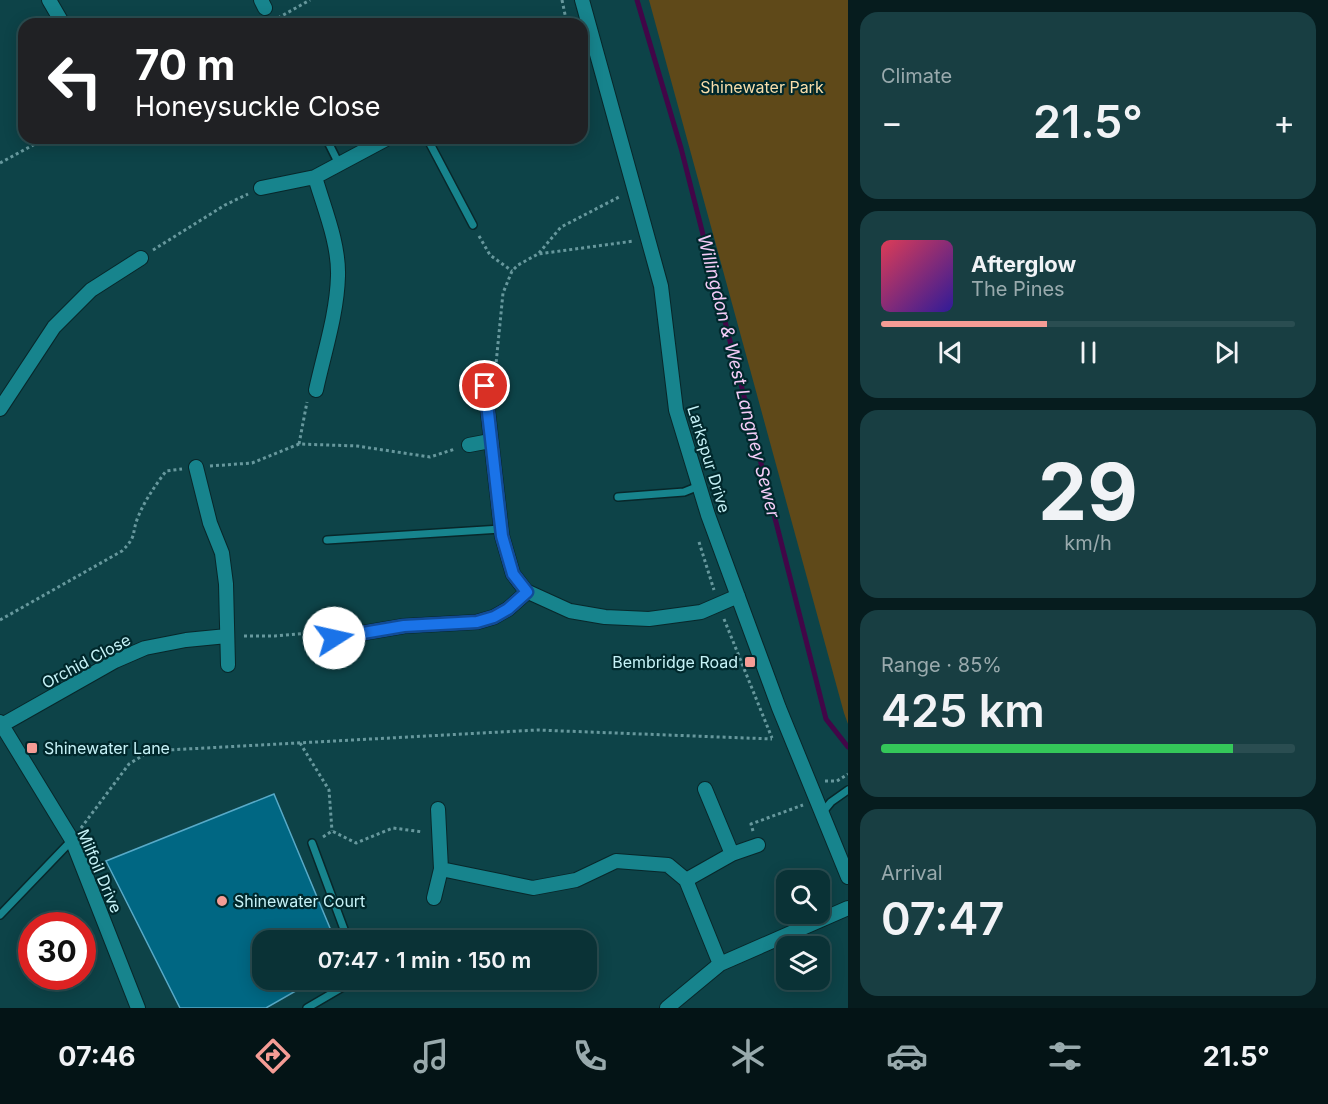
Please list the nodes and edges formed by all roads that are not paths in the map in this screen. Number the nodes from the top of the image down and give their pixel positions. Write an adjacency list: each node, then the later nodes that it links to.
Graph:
1 (49, 0): 3 (street)
2 (582, 0): 4 (street, Larkspur Drive)
3 (60, 18)
4 (584, 18)
5 (588, 43): 20 (street, Larkspur Drive)
6 (329, 144): 9 (lane)
7 (377, 144): 9 (street)
8 (430, 144): 12 (lane)
9 (339, 164): 10 (street)
10 (315, 177): 11 (street); 15 (street)
11 (261, 188)
12 (473, 225)
13 (141, 258): 16 (street)
14 (485, 386): 17 (street)
15 (316, 390)
16 (0, 409)
17 (490, 441): 18 (street); 22 (street)
18 (469, 445)
19 (196, 467): 26 (street)
20 (699, 486): 21 (lane); 25 (street, Larkspur Drive)
21 (618, 498)
22 (501, 529): 23 (lane); 24 (street)
23 (327, 540)
24 (527, 592): 25 (street); 27 (street)
25 (738, 596): 32 (street, Larkspur Drive)
26 (227, 636): 28 (street); 29 (street, Orchid Close)
27 (334, 638)
28 (228, 665)
29 (1, 724): 34 (street, Milfoil Drive)
30 (705, 789): 37 (street)
31 (848, 790): 32 (lane)
32 (819, 806): 39 (street, Larkspur Drive)
33 (438, 809): 38 (street)
34 (72, 840): 43 (lane); 47 (street, Milfoil Drive)
35 (312, 843): 44 (lane)
36 (758, 845): 37 (street)
37 (732, 854): 40 (street)
38 (441, 869): 40 (street); 41 (street)
39 (848, 877)
40 (686, 880): 45 (street)
41 (434, 898)
42 (848, 908): 45 (street)
43 (0, 915)
44 (344, 930)
45 (720, 964): 49 (street)
46 (338, 990): 48 (lane)
47 (138, 1008)
48 (307, 1008)
49 (667, 1008)

